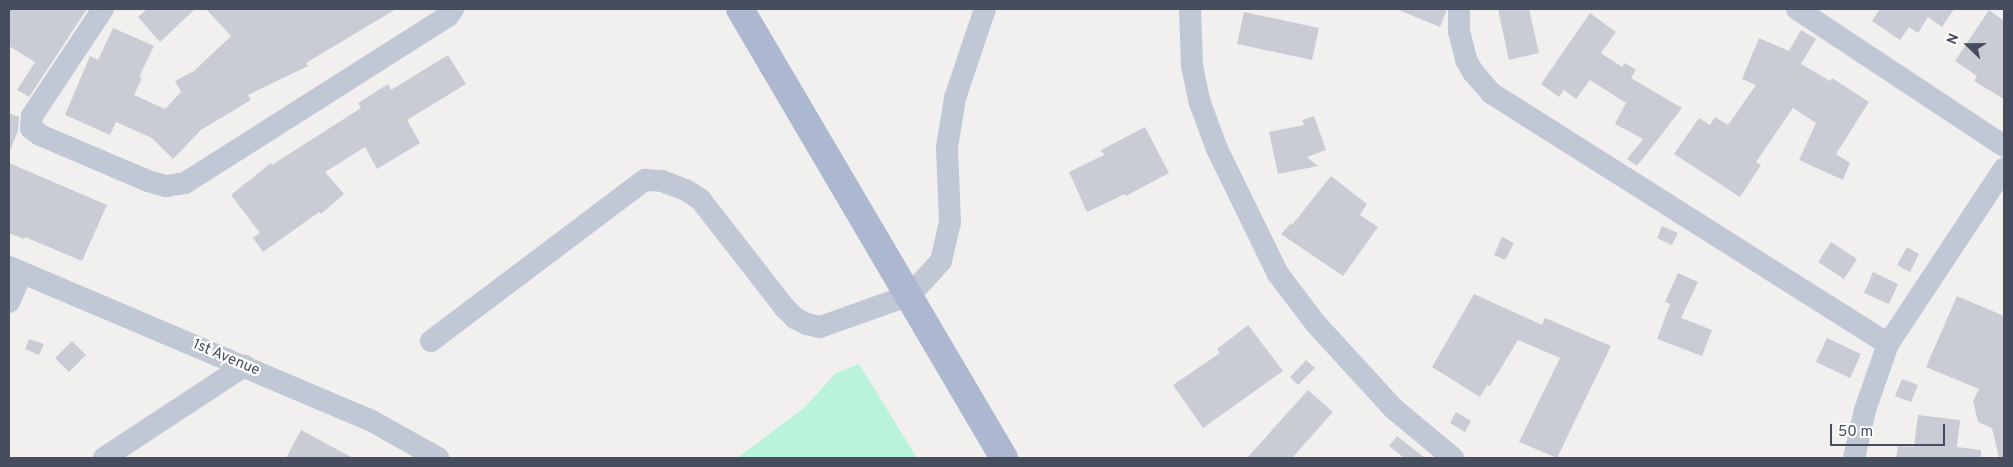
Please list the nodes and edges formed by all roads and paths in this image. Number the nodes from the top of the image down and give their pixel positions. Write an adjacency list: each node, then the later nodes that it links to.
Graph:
1 (103, 9): 2 (street)
2 (453, 9)
3 (740, 9): 11 (main road)
4 (985, 9): 11 (street)
5 (1190, 9): 19 (street)
6 (1459, 9): 14 (street)
7 (1797, 9): 8 (street)
8 (2004, 146)
9 (2004, 169): 14 (street)
10 (16, 270): 12 (street); 15 (street, 1st Avenue)
11 (910, 294): 13 (street); 18 (main road)
12 (9, 302)
13 (431, 341)
14 (1888, 344): 20 (street)
15 (244, 366): 16 (street); 17 (street, 1st Avenue)
16 (104, 458)
17 (438, 458)
18 (1004, 458)
19 (1454, 458)
20 (1854, 458)

